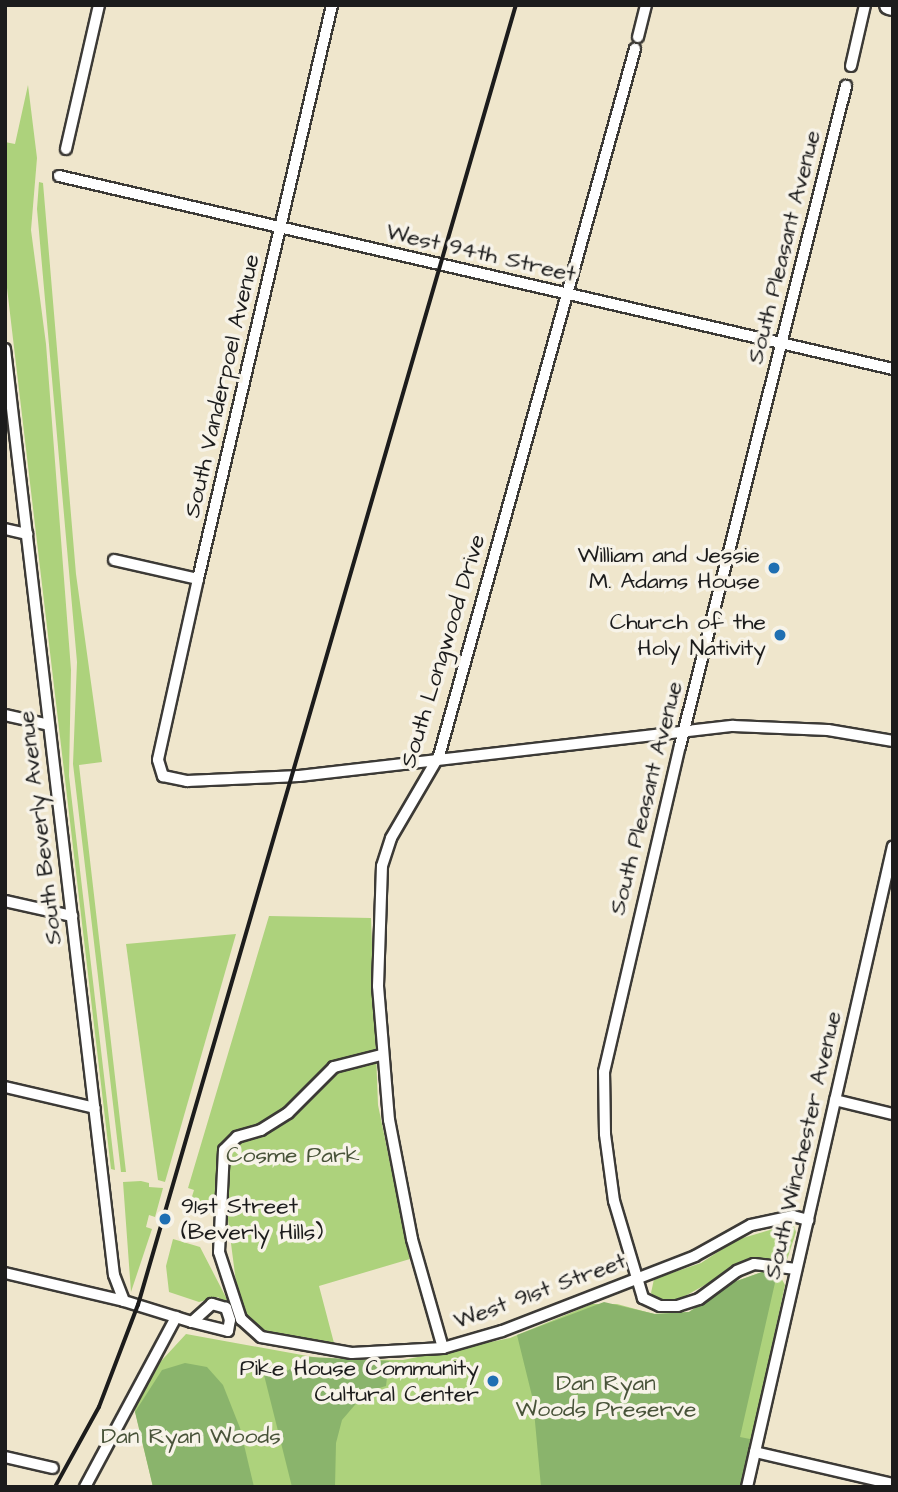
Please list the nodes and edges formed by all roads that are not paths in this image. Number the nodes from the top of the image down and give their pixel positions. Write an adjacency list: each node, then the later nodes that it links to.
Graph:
1 (99, 5): 9 (street)
2 (332, 5): 11 (street, South Vanderpoel Avenue)
3 (646, 5): 5 (street)
4 (864, 5): 7 (street)
5 (638, 37)
6 (635, 49): 12 (street, South Longwood Drive)
7 (851, 66)
8 (846, 86): 13 (street, South Pleasant Avenue)
9 (66, 149)
10 (59, 176): 11 (street, West 94th Street)
11 (281, 228): 12 (street, West 94th Street); 19 (street, South Vanderpoel Avenue)
12 (567, 294): 13 (street, West 94th Street); 24 (street, South Longwood Drive)
13 (782, 343): 15 (street, West 94th Street); 22 (street, South Pleasant Avenue)
14 (5, 349): 17 (street, South Beverly Avenue)
15 (893, 369)
16 (5, 529): 17 (street)
17 (27, 534): 21 (street, South Beverly Avenue)
18 (114, 560): 19 (street)
19 (198, 579): 24 (street, South Vanderpoel Avenue)
20 (5, 715): 21 (street)
21 (49, 725): 27 (street, South Beverly Avenue)
22 (684, 729): 23 (street); 24 (street); 36 (street, South Pleasant Avenue)
23 (893, 741)
24 (439, 756): 28 (street, South Longwood Drive)
25 (893, 846): 30 (street, South Winchester Avenue)
26 (5, 901): 27 (street)
27 (72, 916): 31 (street, South Beverly Avenue)
28 (381, 1055): 40 (street, South Longwood Drive); 40 (street, West 91st Street)
29 (5, 1087): 31 (street)
30 (835, 1100): 32 (street); 33 (street, South Winchester Avenue)
31 (95, 1108): 37 (street, South Beverly Avenue)
32 (893, 1114)
33 (808, 1220): 34 (street, South Winchester Avenue); 36 (street, West 91st Street)
34 (796, 1269): 36 (street); 41 (street, South Winchester Avenue)
35 (5, 1273): 37 (street)
36 (635, 1279): 40 (street, West 91st Street)
37 (124, 1301): 38 (street)
38 (176, 1317): 39 (street); 45 (street)
39 (192, 1322): 39 (street)
40 (443, 1348)
41 (755, 1452): 44 (street); 46 (street)
42 (5, 1457): 43 (street)
43 (53, 1468)
44 (893, 1484)
45 (85, 1487)
46 (747, 1487)

